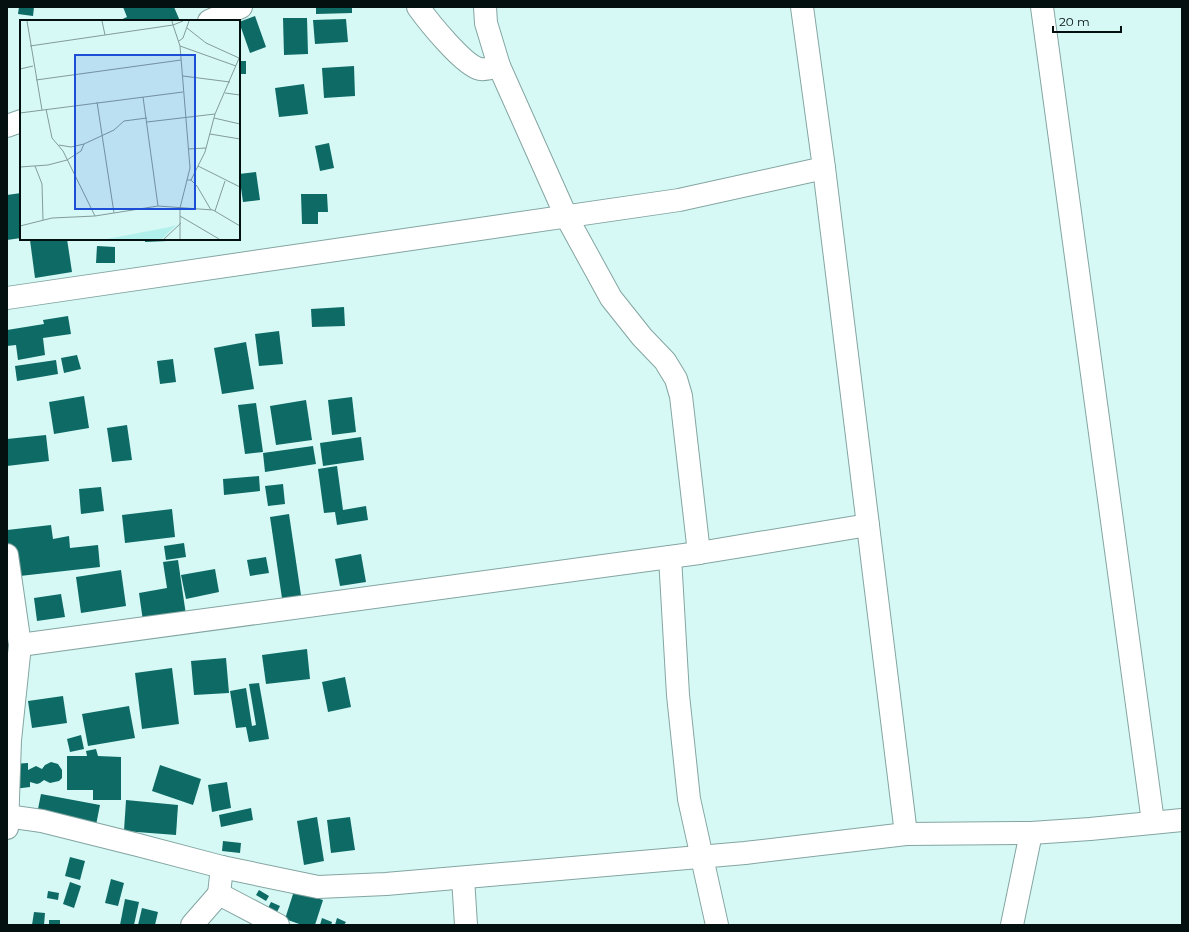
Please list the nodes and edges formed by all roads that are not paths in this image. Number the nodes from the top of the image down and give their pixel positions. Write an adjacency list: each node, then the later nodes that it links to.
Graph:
1 (241, 7): 6 (street)
2 (418, 7): 7 (street)
3 (485, 7): 7 (street)
4 (802, 7): 10 (street)
5 (1042, 7): 20 (street)
6 (212, 20)
7 (499, 66): 11 (street)
8 (20, 120): 9 (street)
9 (7, 126)
10 (824, 168): 11 (street); 13 (street)
11 (566, 216): 12 (street); 14 (street)
12 (7, 298)
13 (868, 525): 14 (street); 22 (street)
14 (700, 553): 16 (street)
15 (7, 555): 17 (street)
16 (670, 557): 17 (street); 23 (street)
17 (20, 645): 18 (street)
18 (7, 820): 24 (street)
19 (1182, 820): 20 (street)
20 (1153, 822): 21 (street)
21 (1031, 833): 22 (street); 31 (street)
22 (906, 834): 23 (street)
23 (702, 856): 25 (street); 30 (street)
24 (222, 867): 25 (street); 26 (street)
25 (463, 878): 29 (street)
26 (219, 894): 27 (street); 28 (street)
27 (192, 925)
28 (278, 925)
29 (466, 925)
30 (716, 925)
31 (1012, 925)

